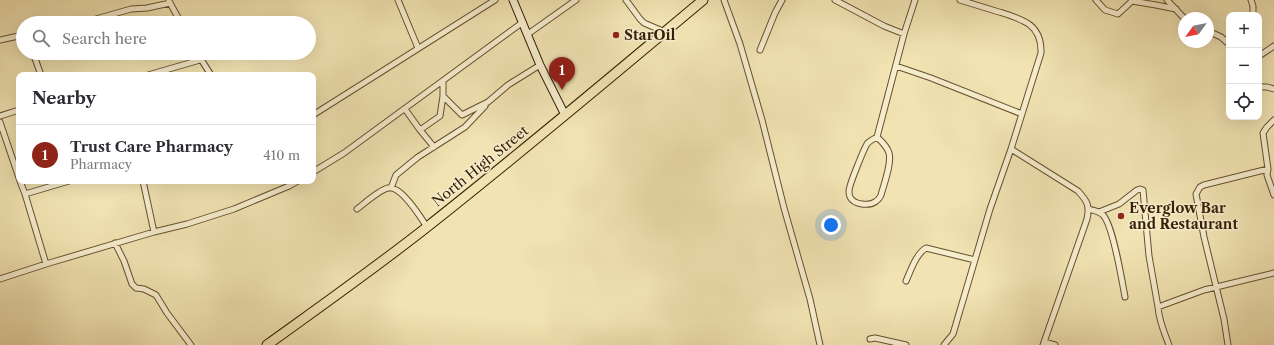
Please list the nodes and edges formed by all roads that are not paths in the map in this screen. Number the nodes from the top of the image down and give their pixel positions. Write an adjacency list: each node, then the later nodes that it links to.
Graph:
1 (398, 0): 30 (street)
2 (494, 0): 30 (street)
3 (513, 0): 21 (main road)
4 (576, 0): 23 (street)
5 (626, 0): 22 (street)
6 (703, 0): 22 (highway, North High Street)
7 (724, 0): 86 (street)
8 (782, 0): 31 (street)
9 (835, 0): 24 (street)
10 (915, 0): 24 (street)
11 (960, 0): 48 (street)
12 (1096, 0): 16 (street)
13 (1167, 0): 16 (street)
14 (1251, 0): 18 (street)
15 (170, 2): 19 (street); 20 (street)
16 (1176, 9): 17 (street)
17 (1179, 12)
18 (1253, 12)
19 (108, 16)
20 (177, 16)
21 (523, 22): 23 (main road); 40 (street)
22 (665, 32): 49 (highway, North High Street)
23 (528, 34): 35 (main road)
24 (904, 34): 36 (street)
25 (1214, 34): 28 (street)
26 (16, 37): 27 (street)
27 (0, 40)
28 (1226, 41)
29 (1274, 46): 32 (street)
30 (418, 48): 47 (street)
31 (760, 50)
32 (1262, 54)
33 (36, 60): 37 (street)
34 (200, 60): 38 (street); 39 (street)
35 (540, 65): 44 (street); 49 (main road)
36 (896, 66): 48 (street); 54 (street)
37 (40, 72)
38 (158, 72)
39 (209, 72)
40 (443, 82): 43 (street); 45 (street)
41 (1262, 87): 42 (street)
42 (1274, 89)
43 (443, 96): 44 (street); 53 (street)
44 (488, 102): 55 (street)
45 (405, 109): 53 (street); 59 (street)
46 (16, 111): 50 (street)
47 (316, 113)
48 (1022, 114): 56 (street)
49 (565, 115): 71 (highway, North High Street)
50 (0, 116)
51 (1274, 120): 58 (street)
52 (0, 122): 57 (street)
53 (420, 130): 55 (street)
54 (877, 137): 54 (street)
55 (434, 147): 65 (street)
56 (1011, 149): 69 (street); 74 (street)
57 (16, 169)
58 (1268, 169): 67 (street); 79 (street)
59 (316, 170)
60 (21, 184): 66 (street)
61 (59, 184): 66 (street)
62 (144, 184): 72 (street)
63 (293, 184): 64 (street)
64 (289, 186): 72 (street)
65 (391, 188): 68 (street); 71 (street)
66 (25, 194): 75 (street)
67 (1274, 195)
68 (357, 209)
69 (1089, 209): 70 (street); 83 (street)
70 (1099, 212): 80 (street); 81 (street)
71 (427, 227): 85 (highway, North High Street)
72 (154, 232): 73 (street)
73 (115, 243): 75 (street); 84 (street)
74 (975, 260): 78 (street); 88 (street)
75 (46, 264): 77 (street)
76 (1274, 273): 79 (street)
77 (0, 279)
78 (906, 281)
79 (1216, 287): 81 (street); 91 (street)
80 (1125, 297)
81 (1158, 306): 90 (street)
82 (870, 338): 87 (street)
83 (1044, 343): 89 (street)
84 (191, 345)
85 (267, 345)
86 (820, 345)
87 (906, 345)
88 (944, 345)
89 (1055, 345)
90 (1169, 345)
91 (1228, 345)

